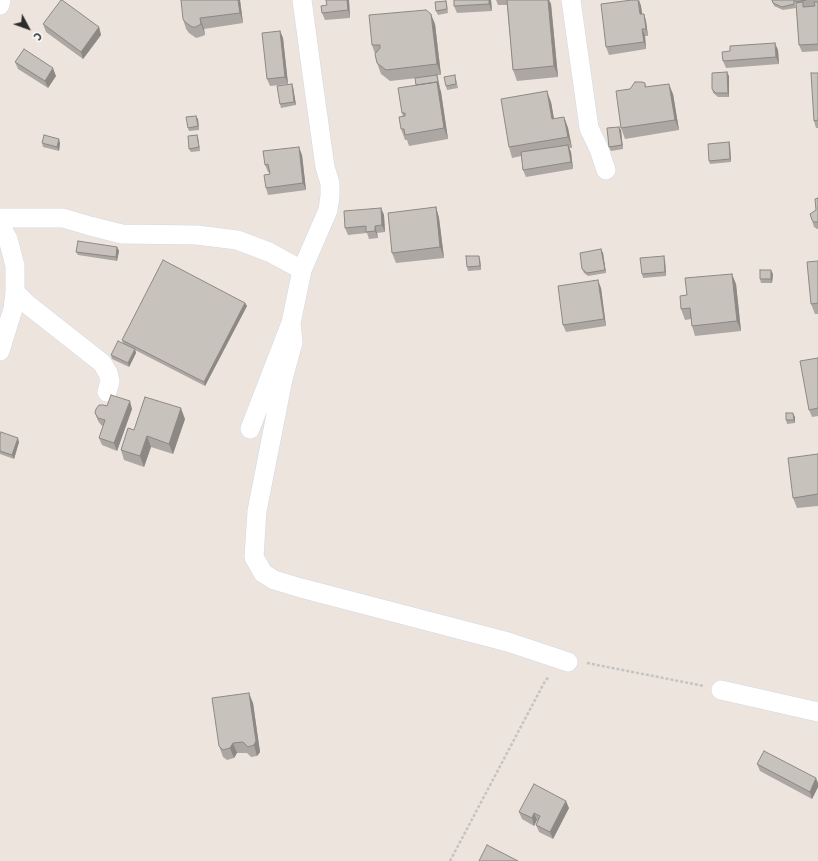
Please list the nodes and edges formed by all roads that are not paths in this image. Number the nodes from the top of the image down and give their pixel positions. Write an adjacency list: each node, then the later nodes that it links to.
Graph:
1 (1, 0): 4 (street)
2 (302, 0): 8 (street)
3 (571, 0): 5 (street)
4 (0, 5)
5 (606, 170)
6 (0, 218): 8 (street)
7 (0, 225): 9 (street)
8 (302, 270): 10 (street)
9 (16, 292): 11 (street); 12 (street)
10 (291, 323): 13 (street); 14 (street)
11 (0, 351)
12 (107, 392)
13 (250, 429)
14 (568, 662)
15 (721, 690): 16 (street)
16 (818, 712)

